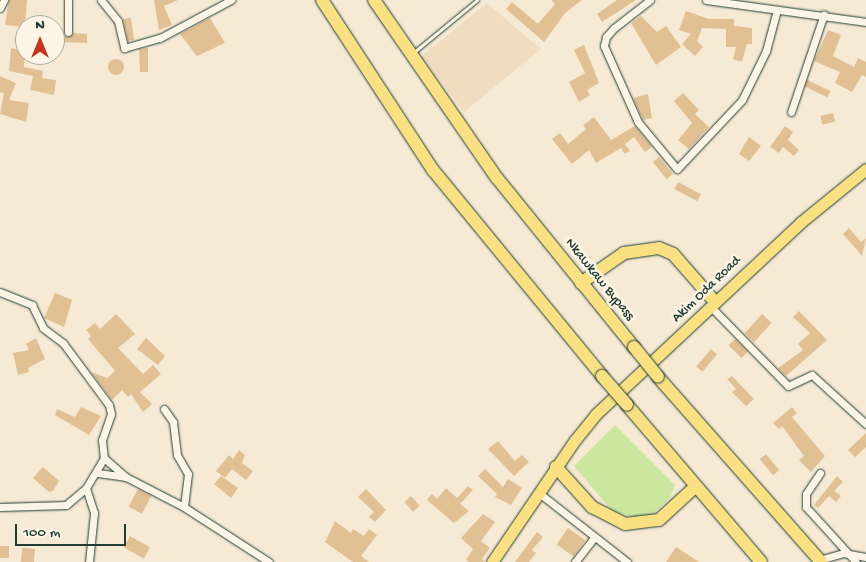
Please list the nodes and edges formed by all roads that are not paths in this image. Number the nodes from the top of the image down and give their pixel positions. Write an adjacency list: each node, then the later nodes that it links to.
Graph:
1 (4, 0): 11 (street)
2 (68, 0): 15 (street)
3 (101, 0): 4 (street)
4 (231, 0)
5 (322, 0): 29 (highway, bridge)
6 (374, 0): 16 (highway, Nkawkaw Bypass)
7 (476, 0): 16 (lane)
8 (650, 0): 12 (street)
9 (706, 0): 10 (street)
10 (740, 3): 12 (street)
11 (0, 8)
12 (777, 10): 13 (street)
13 (824, 14): 14 (street); 17 (street)
14 (866, 22)
15 (68, 32)
16 (410, 55): 19 (highway, Nkawkaw Bypass)
17 (791, 112)
18 (866, 168): 21 (main road, Akim Oda Road)
19 (581, 283): 21 (highway); 38 (highway, Nkawkaw Bypass, bridge)
20 (0, 292): 24 (street)
21 (713, 305): 23 (street); 25 (main road, Akim Oda Road)
22 (164, 409): 33 (street)
23 (866, 424)
24 (104, 458): 26 (street); 28 (street)
25 (556, 467): 29 (highway); 31 (main road, Akim Oda Road)
26 (98, 473): 28 (street); 30 (street)
27 (820, 473): 35 (street)
28 (126, 477): 33 (street)
29 (695, 487): 43 (highway)
30 (86, 488): 32 (street); 39 (street)
31 (540, 493): 34 (street); 41 (main road, Akim Oda Road)
32 (0, 507)
33 (184, 507): 40 (street)
34 (594, 539): 37 (street); 42 (street)
35 (850, 554): 36 (street); 38 (street); 44 (street)
36 (866, 557)
37 (578, 561)
38 (820, 561)
39 (88, 562)
40 (269, 562)
41 (492, 562)
42 (627, 562)
43 (761, 562)
44 (856, 562)

